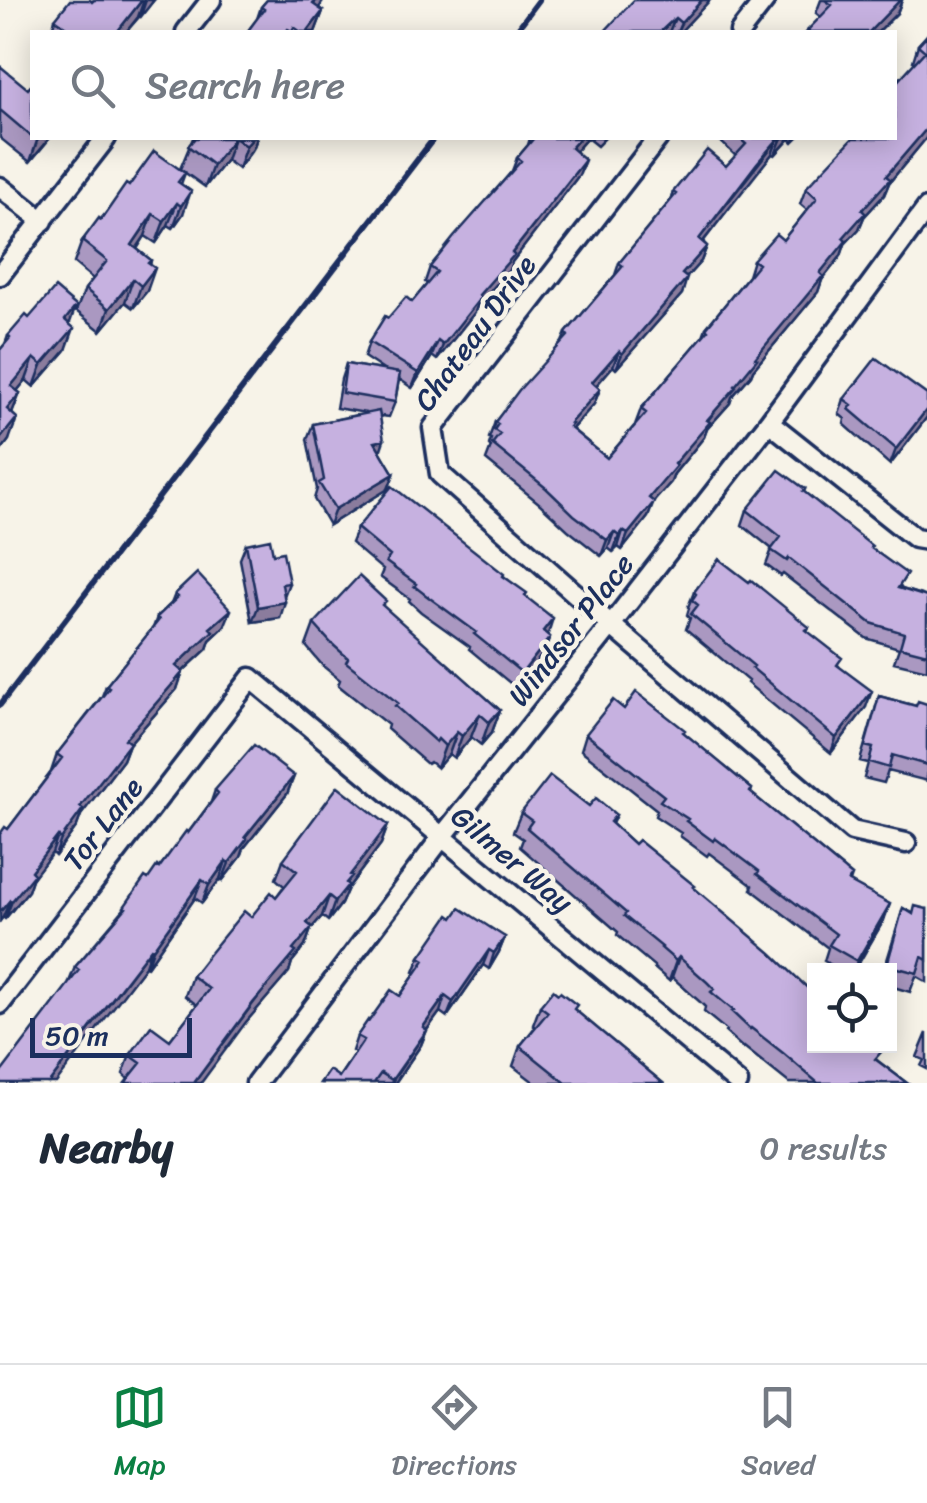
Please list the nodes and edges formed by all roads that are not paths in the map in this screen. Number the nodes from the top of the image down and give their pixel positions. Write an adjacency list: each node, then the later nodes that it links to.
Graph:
1 (211, 0): 3 (street)
2 (765, 0): 4 (street)
3 (188, 30)
4 (742, 30)
5 (104, 140): 9 (street)
6 (656, 140): 13 (street, Chateau Drive)
7 (0, 187): 9 (street)
8 (927, 208): 11 (street, Windsor Place)
9 (43, 220): 10 (street)
10 (0, 275)
11 (768, 422): 12 (street); 13 (street, Windsor Place)
12 (927, 540)
13 (611, 625): 15 (street, Windsor Place); 16 (street, Chateau Drive)
14 (250, 678): 15 (street, Gilmer Way); 17 (street, Tor Lane)
15 (442, 837): 18 (street, Windsor Place); 19 (street, Gilmer Way)
16 (906, 842)
17 (0, 1004)
18 (256, 1083)
19 (738, 1083)

